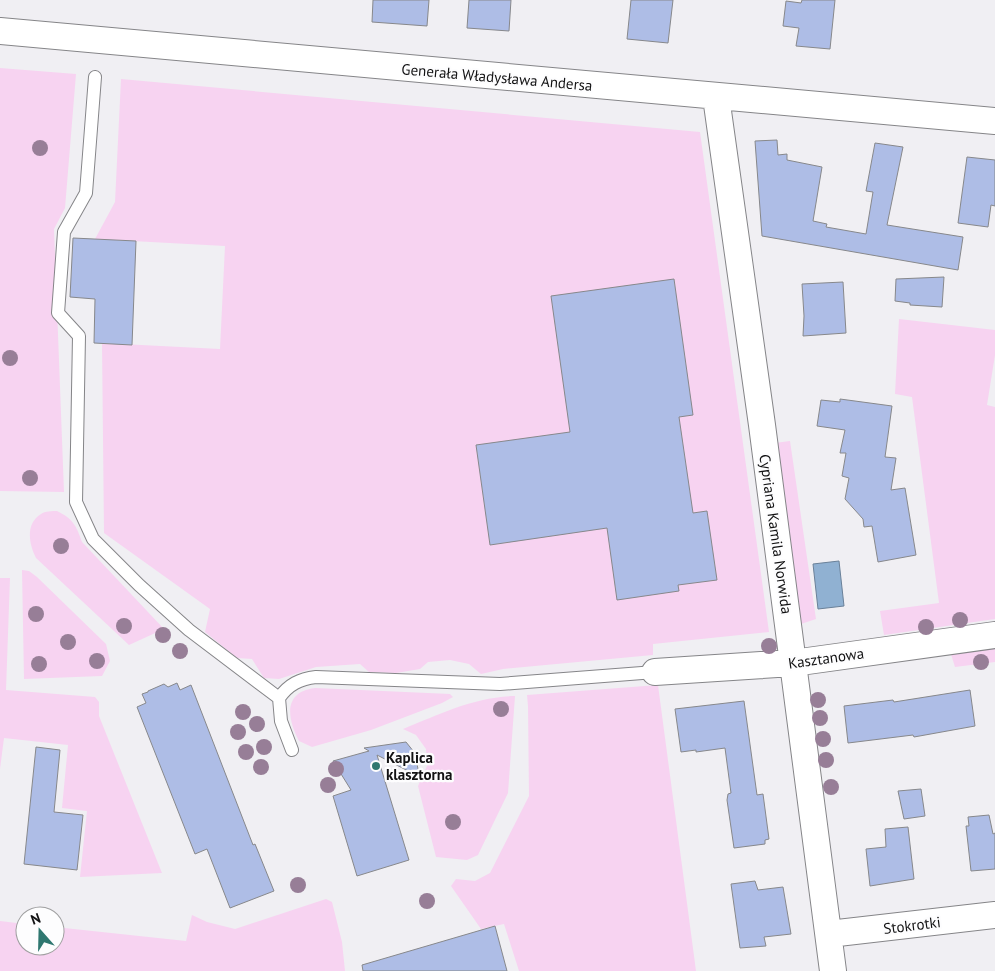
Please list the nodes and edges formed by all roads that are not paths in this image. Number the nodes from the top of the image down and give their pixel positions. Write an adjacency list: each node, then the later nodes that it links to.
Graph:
1 (0, 31): 3 (street, Generała Władysława Andersa)
2 (94, 77): 8 (lane)
3 (716, 97): 4 (street, Generała Władysława Andersa); 6 (street, Cypriana Kamila Norwida)
4 (995, 121)
5 (995, 634): 6 (street, Kasztanowa)
6 (794, 664): 7 (street, Kasztanowa); 11 (street, Cypriana Kamila Norwida)
7 (655, 672): 8 (lane)
8 (279, 698): 9 (lane)
9 (292, 750)
10 (995, 915): 11 (street, Stokrotki)
11 (829, 934): 12 (street, Cypriana Kamila Norwida)
12 (834, 971)

